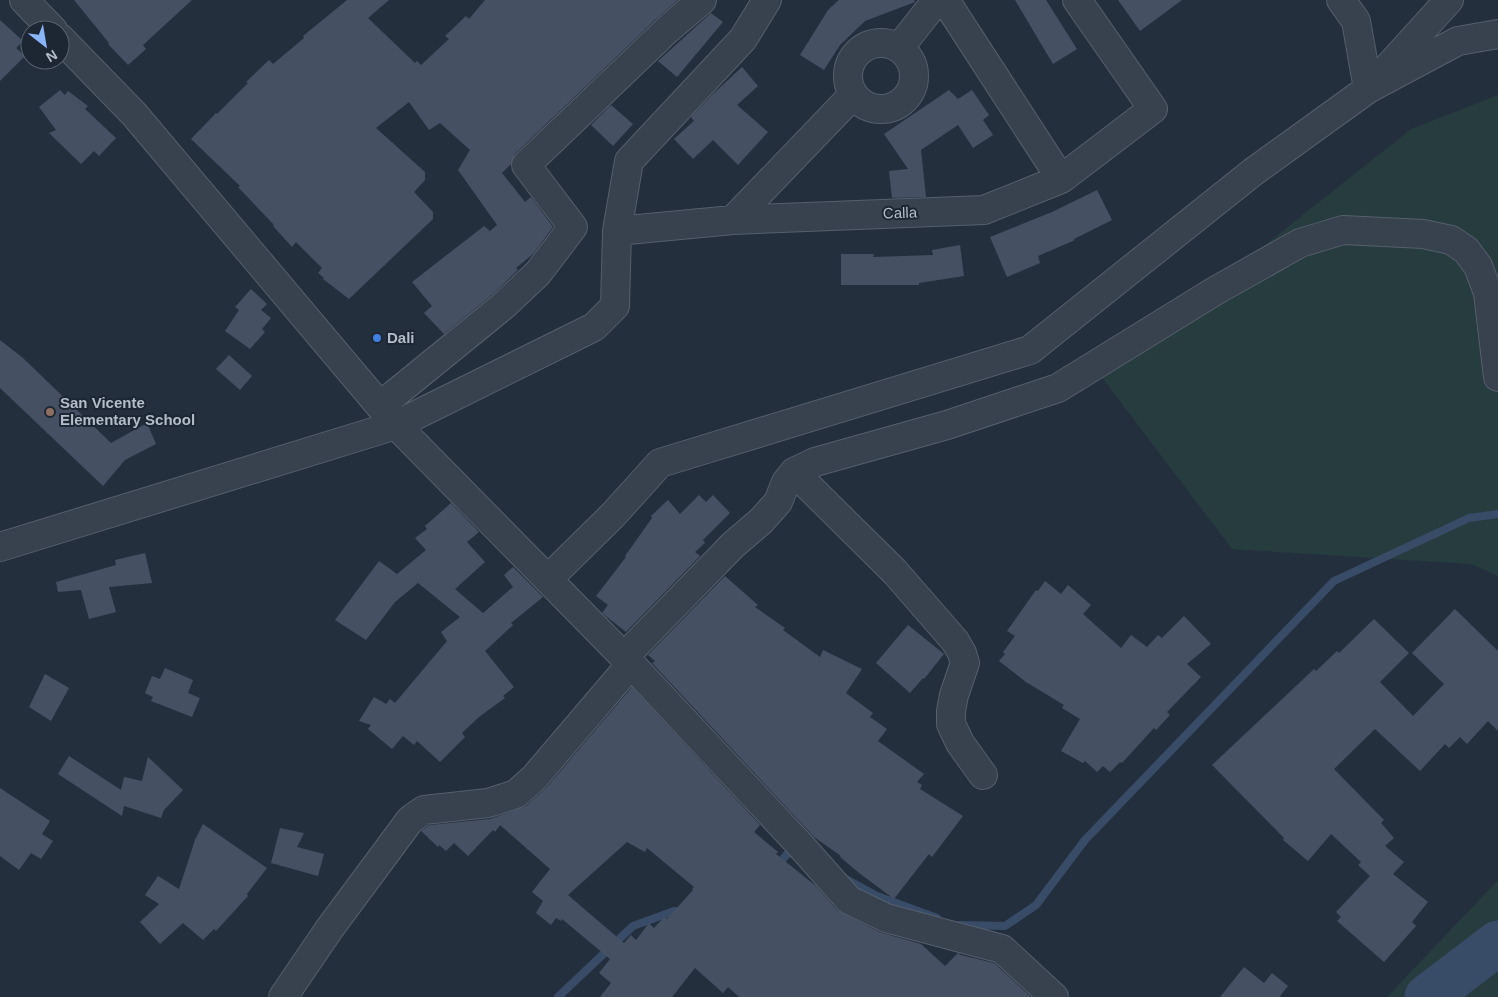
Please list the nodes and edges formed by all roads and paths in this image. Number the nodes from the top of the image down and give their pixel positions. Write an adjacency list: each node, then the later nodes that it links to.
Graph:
1 (24, 0): 9 (street)
2 (702, 0): 19 (street)
3 (767, 0): 17 (street)
4 (938, 0): 12 (street)
5 (945, 0): 15 (street)
6 (1076, 0): 15 (street, Calla)
7 (1341, 0): 13 (street)
8 (1449, 0): 13 (street)
9 (43, 20)
10 (1498, 34): 13 (street)
11 (70, 48): 19 (street)
12 (899, 48): 14 (street); 14 (street)
13 (1368, 90): 22 (street)
14 (853, 95): 16 (street)
15 (1061, 179): 16 (street, Calla)
16 (733, 220): 17 (street, Calla)
17 (618, 231): 19 (street)
18 (1498, 377): 20 (street)
19 (388, 416): 21 (street); 22 (street)
20 (794, 472): 23 (street); 24 (street)
21 (0, 547)
22 (548, 579): 23 (street)
23 (627, 660): 25 (street); 26 (street)
24 (983, 775)
25 (283, 997)
26 (1054, 997)

